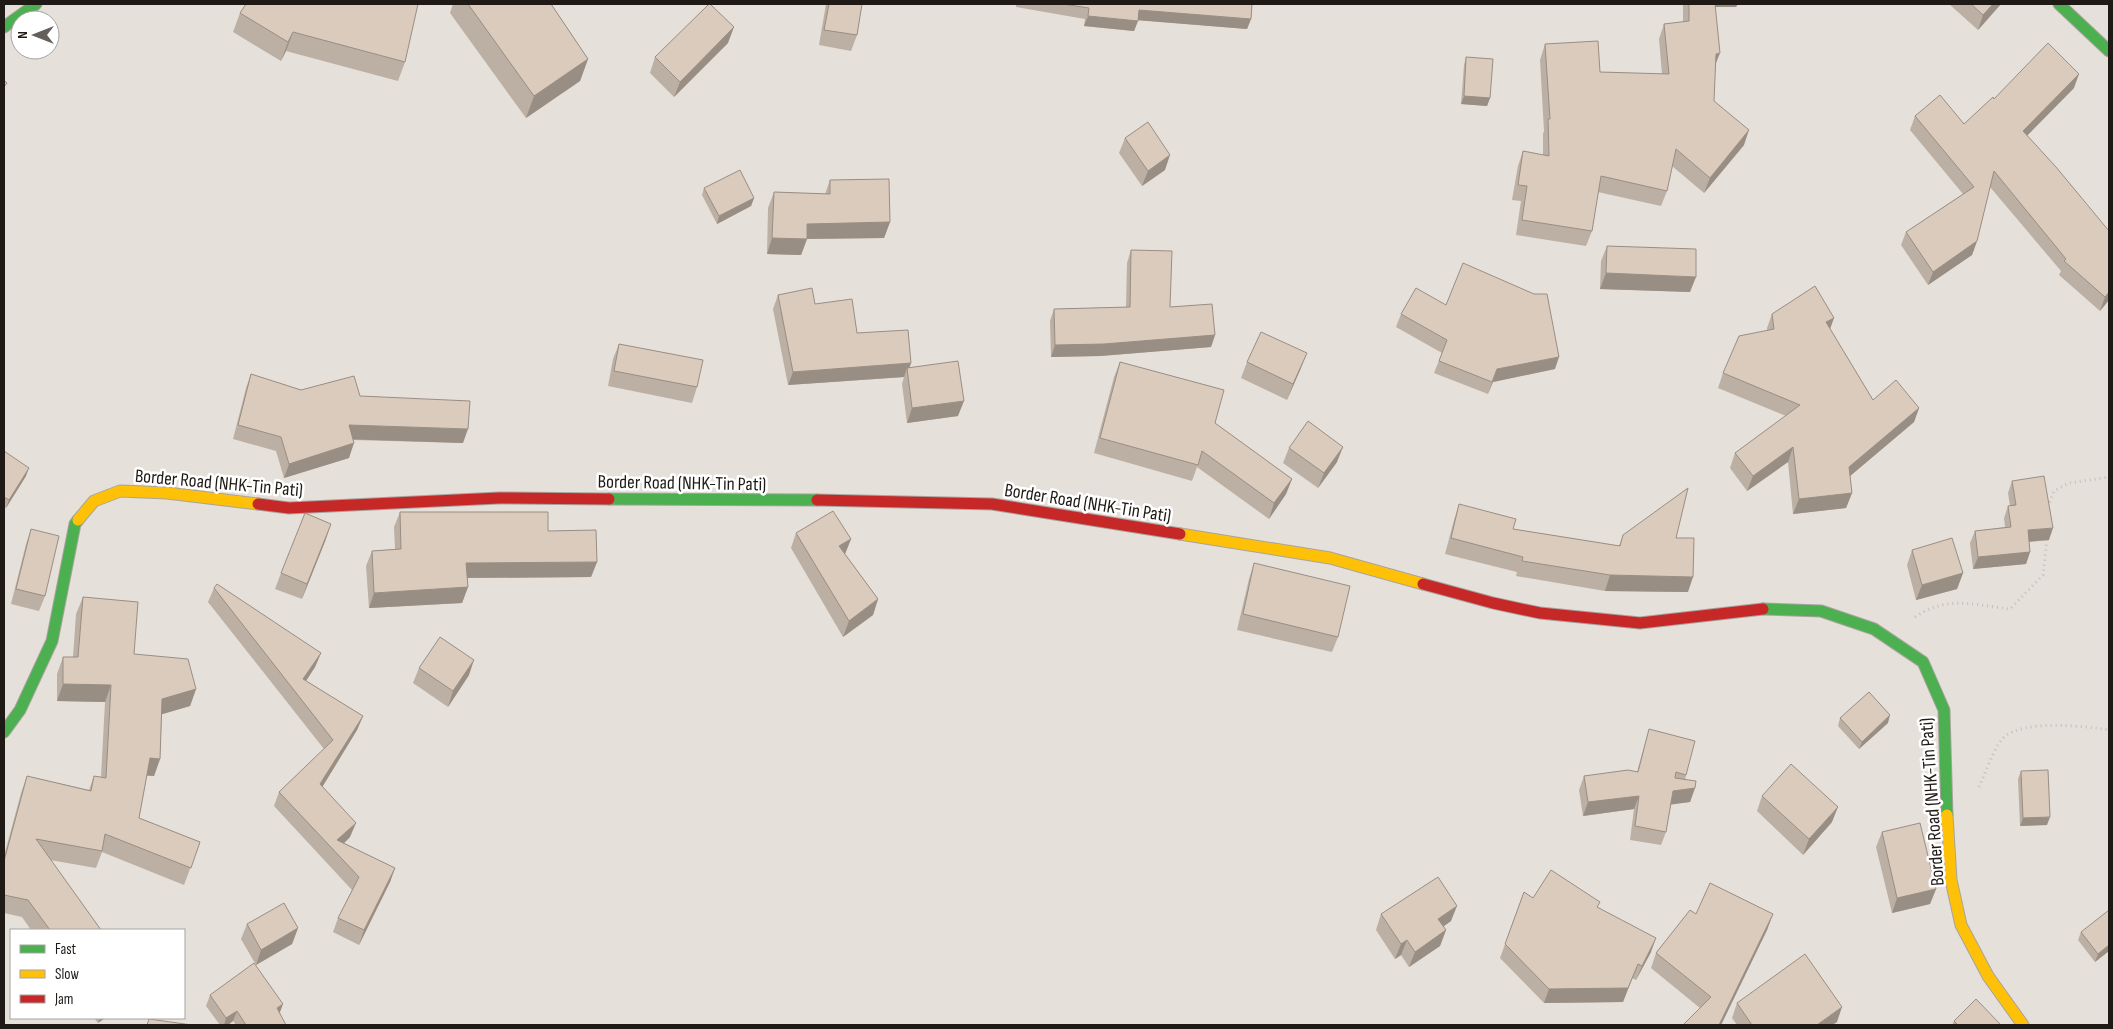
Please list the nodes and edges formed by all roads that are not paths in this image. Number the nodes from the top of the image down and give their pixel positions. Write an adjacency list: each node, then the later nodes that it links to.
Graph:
1 (36, 4): 3 (main road)
2 (2059, 4): 4 (main road)
3 (4, 27)
4 (2109, 50)
5 (4, 732): 6 (main road, Border Road (NHK-Tin Pati))
6 (2023, 1025)

